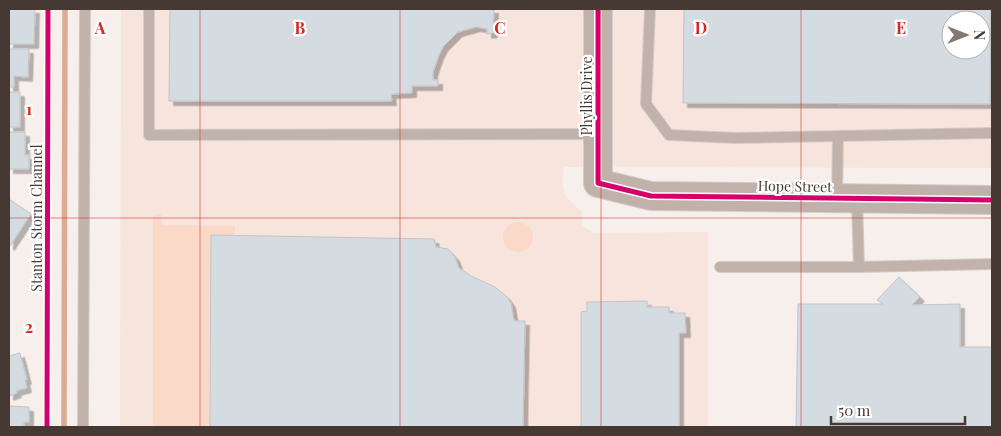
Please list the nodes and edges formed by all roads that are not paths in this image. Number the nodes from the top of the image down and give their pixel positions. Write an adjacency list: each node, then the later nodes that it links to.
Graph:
1 (85, 9): 14 (lane)
2 (149, 9): 6 (lane)
3 (598, 9): 6 (street, Phyllis Drive)
4 (650, 9): 7 (lane)
5 (992, 133): 7 (lane)
6 (598, 134): 8 (street, Phyllis Drive)
7 (838, 137): 9 (lane)
8 (598, 183): 9 (street, Hope Street)
9 (847, 198): 10 (street, Hope Street); 13 (lane)
10 (992, 200)
11 (992, 264): 13 (lane)
12 (720, 267): 13 (lane)
13 (859, 267)
14 (83, 427)

